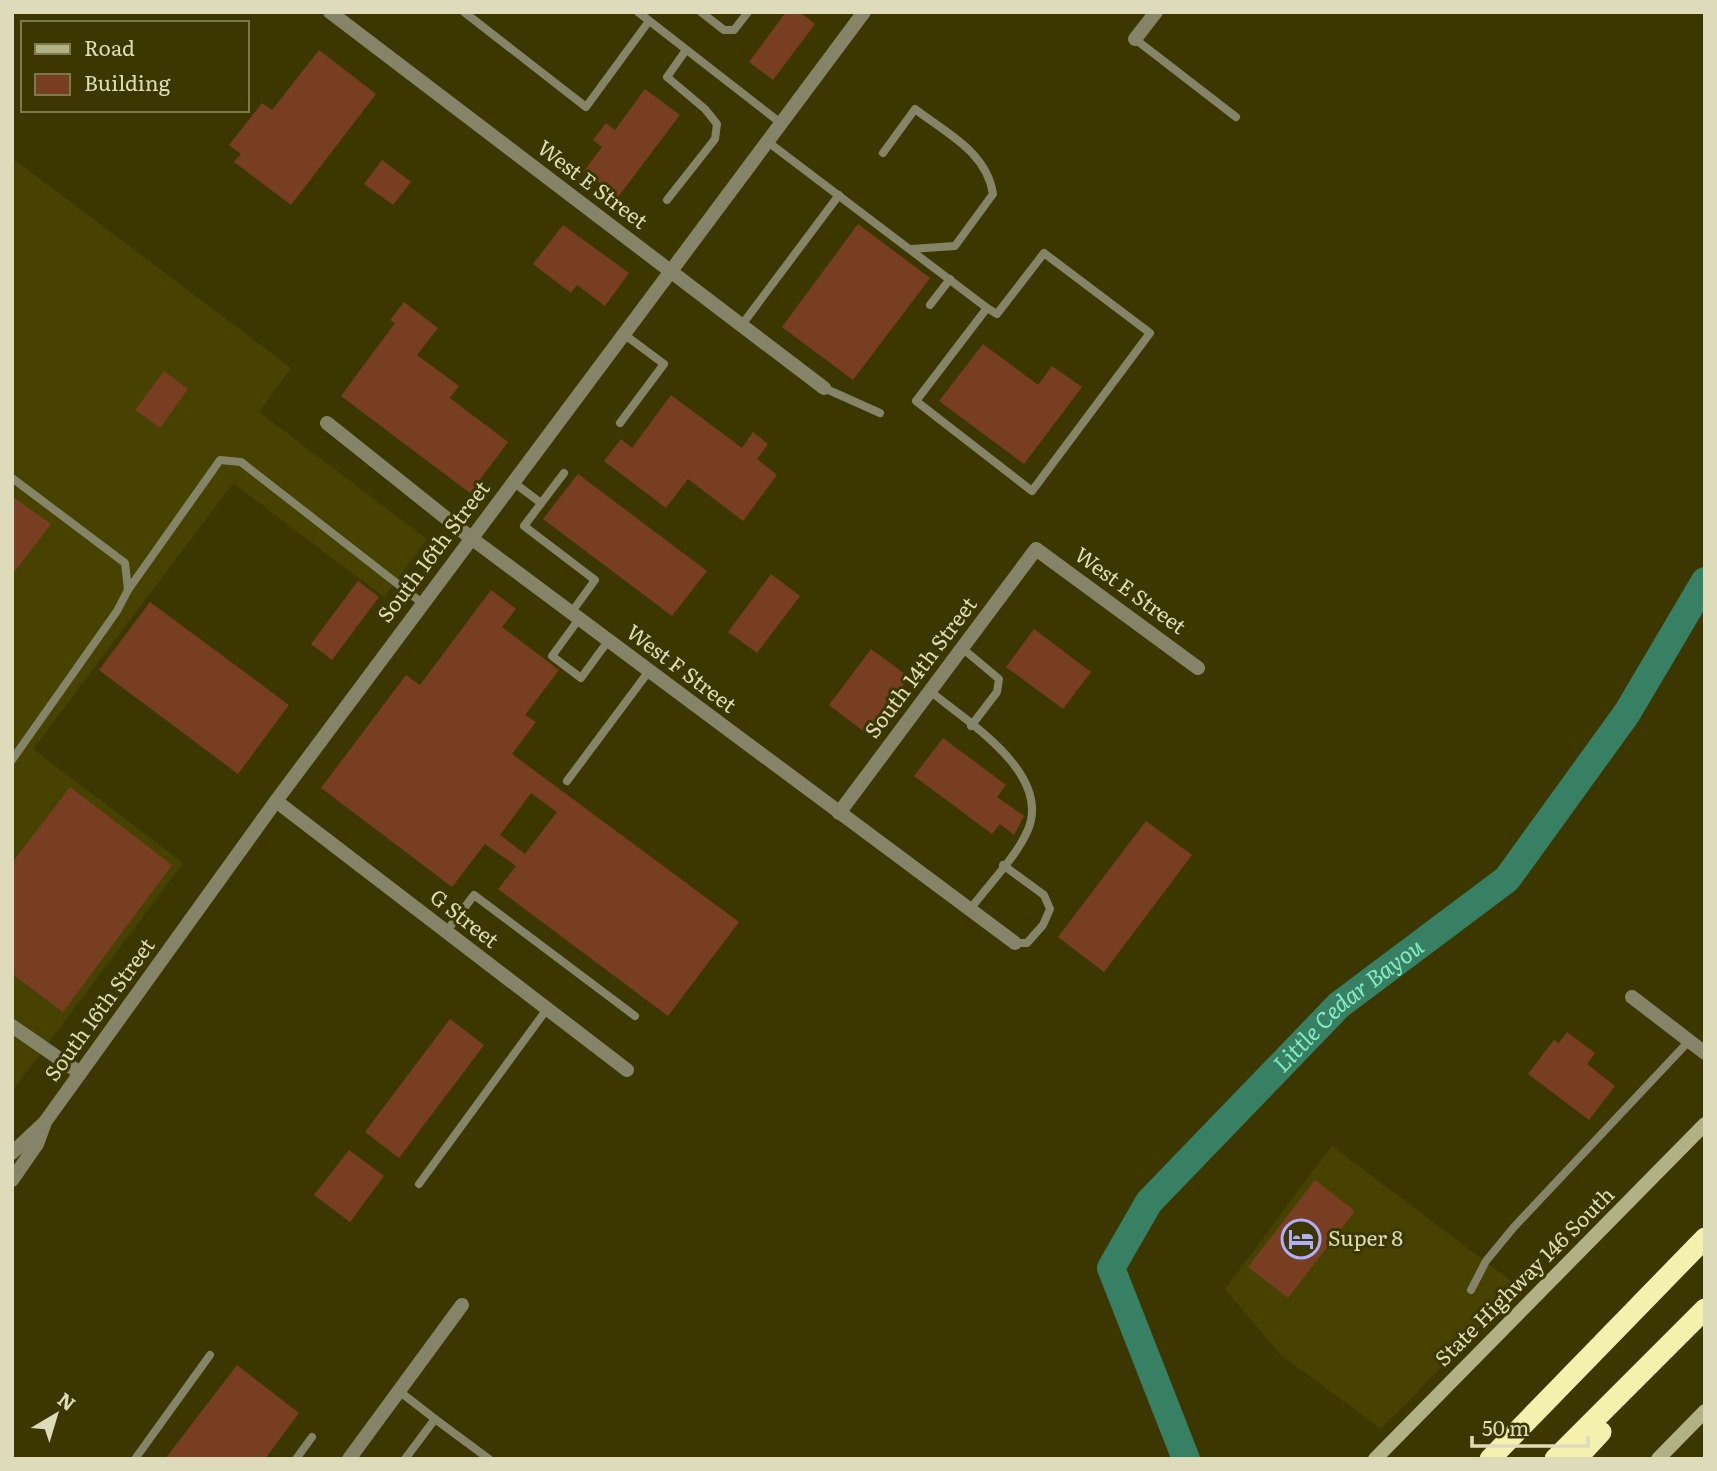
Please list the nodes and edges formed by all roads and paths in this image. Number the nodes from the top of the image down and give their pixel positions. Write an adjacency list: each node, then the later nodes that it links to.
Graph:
1 (464, 12): 8 (lane)
2 (638, 12): 8 (lane)
3 (701, 12): 4 (lane)
4 (748, 12)
5 (863, 12): 12 (street, South 16th Street)
6 (1156, 12): 9 (street)
7 (332, 14): 18 (street, West E Street)
8 (649, 21): 10 (lane)
9 (1135, 39): 11 (lane)
10 (686, 50): 12 (lane); 16 (lane)
11 (1237, 117)
12 (782, 124): 13 (street, South 16th Street)
13 (768, 142): 15 (lane); 18 (street, South 16th Street)
14 (883, 153): 17 (lane)
15 (839, 195): 17 (lane); 22 (lane)
16 (667, 200)
17 (911, 249): 19 (lane)
18 (672, 272): 22 (street, West E Street); 23 (street, South 16th Street)
19 (950, 279): 20 (lane); 21 (lane)
20 (930, 305)
21 (987, 307): 21 (lane)
22 (741, 326): 24 (street, West E Street)
23 (625, 335): 27 (lane); 30 (street, South 16th Street)
24 (824, 388): 25 (lane)
25 (880, 414)
26 (327, 423): 32 (street, West F Street)
27 (620, 423)
28 (564, 473): 31 (lane)
29 (12, 478): 34 (lane)
30 (513, 482): 31 (lane); 32 (street, South 16th Street)
31 (541, 503): 36 (lane)
32 (471, 538): 35 (street, South 16th Street); 36 (street, West F Street)
33 (1036, 548): 38 (street, South 14th Street); 39 (street, West E Street)
34 (128, 590): 35 (lane); 43 (lane)
35 (422, 603): 45 (street, South 16th Street)
36 (575, 616): 37 (street, West F Street); 37 (lane)
37 (608, 641): 40 (street, West F Street)
38 (962, 648): 41 (street, South 14th Street); 42 (lane)
39 (1198, 668)
40 (649, 671): 44 (lane); 46 (street, West F Street)
41 (930, 691): 42 (lane); 46 (street, South 14th Street)
42 (971, 726): 47 (lane)
43 (12, 761)
44 (567, 781)
45 (276, 801): 49 (street, G Street); 58 (street, South 16th Street)
46 (839, 813): 48 (street, West F Street)
47 (1003, 865): 48 (lane); 50 (lane)
48 (969, 911): 50 (street, West F Street)
49 (446, 932): 52 (street, G Street); 53 (lane)
50 (1015, 943)
51 (1632, 997): 55 (street)
52 (547, 1009): 57 (street, G Street); 63 (lane)
53 (635, 1016)
54 (13, 1026): 58 (street)
55 (1689, 1041): 56 (street); 65 (lane)
56 (1705, 1053)
57 (626, 1070)
58 (80, 1073): 59 (street, South 16th Street)
59 (46, 1122): 61 (street, South 16th Street); 62 (street, South 16th Street)
60 (1705, 1124): 80 (main road, State Highway 146 South)
61 (12, 1153)
62 (12, 1180)
63 (419, 1184)
64 (1705, 1238): 81 (highway)
65 (1471, 1290)
66 (461, 1305): 70 (street)
67 (1705, 1309): 82 (highway)
68 (1705, 1317): 83 (highway)
69 (211, 1355): 75 (lane)
70 (399, 1391): 72 (lane); 77 (street)
71 (1705, 1411): 74 (main road)
72 (435, 1419): 78 (lane); 79 (lane)
73 (312, 1437): 76 (lane)
74 (1660, 1458)
75 (135, 1459)
76 (296, 1459)
77 (349, 1459)
78 (405, 1459)
79 (489, 1459)
80 (1375, 1459)
81 (1490, 1459)
82 (1555, 1459)
83 (1576, 1459)

